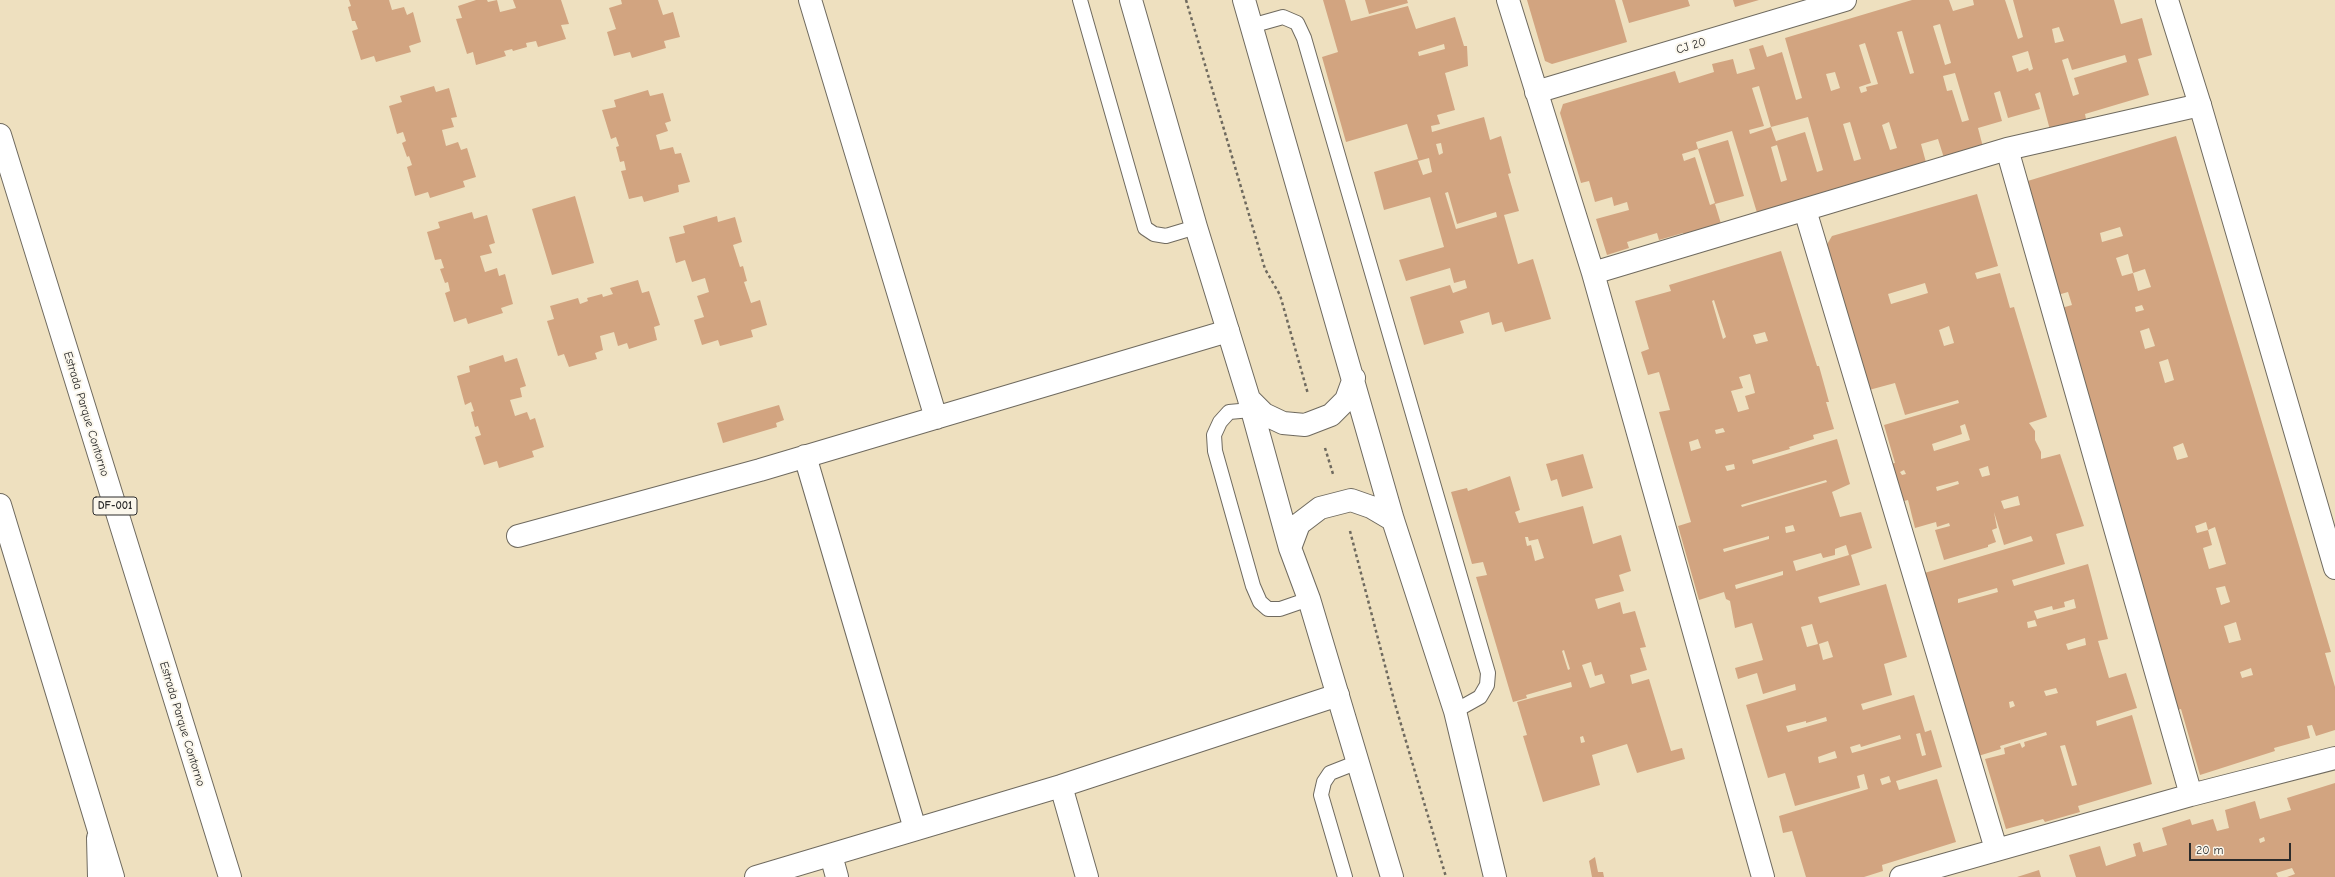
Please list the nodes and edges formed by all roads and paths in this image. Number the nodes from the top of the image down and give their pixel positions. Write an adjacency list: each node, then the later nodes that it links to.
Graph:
1 (810, 0): 19 (main road)
2 (1080, 0): 14 (lane)
3 (1131, 0): 14 (main road)
4 (1244, 0): 8 (main road)
5 (1508, 0): 9 (main road)
6 (1845, 0): 9 (main road, CJ 20)
7 (2167, 0): 10 (main road)
8 (1251, 26): 17 (main road); 28 (lane)
9 (1536, 92): 15 (main road)
10 (2200, 105): 12 (main road); 25 (main road)
11 (0, 135): 39 (main road, Estrada Parque Contorno / DF-001)
12 (2007, 149): 13 (main road); 32 (main road)
13 (1805, 210): 15 (main road); 35 (main road)
14 (1196, 226): 16 (main road)
15 (1593, 273): 46 (main road)
16 (1228, 331): 18 (main road); 19 (main road)
17 (1354, 378): 18 (main road); 22 (main road)
18 (1250, 404): 24 (main road); 26 (lane)
19 (936, 418): 20 (main road)
20 (805, 456): 23 (main road); 34 (main road)
21 (0, 505): 33 (main road)
22 (1393, 520): 24 (main road); 28 (main road)
23 (518, 536)
24 (1290, 548): 26 (main road)
25 (2335, 568)
26 (1309, 599): 27 (main road)
27 (1338, 695): 30 (main road); 31 (main road)
28 (1455, 711): 45 (main road)
29 (2335, 758): 32 (main road)
30 (1358, 762): 43 (lane); 44 (main road)
31 (1061, 786): 34 (main road); 42 (main road)
32 (2191, 795): 35 (main road)
33 (98, 829): 37 (main road); 38 (main road)
34 (915, 829): 36 (main road)
35 (1996, 850): 47 (main road)
36 (831, 855): 40 (main road); 41 (main road)
37 (99, 877)
38 (113, 877)
39 (230, 877)
40 (756, 877)
41 (837, 877)
42 (1086, 877)
43 (1345, 877)
44 (1392, 877)
45 (1495, 877)
46 (1763, 877)
47 (1901, 877)

